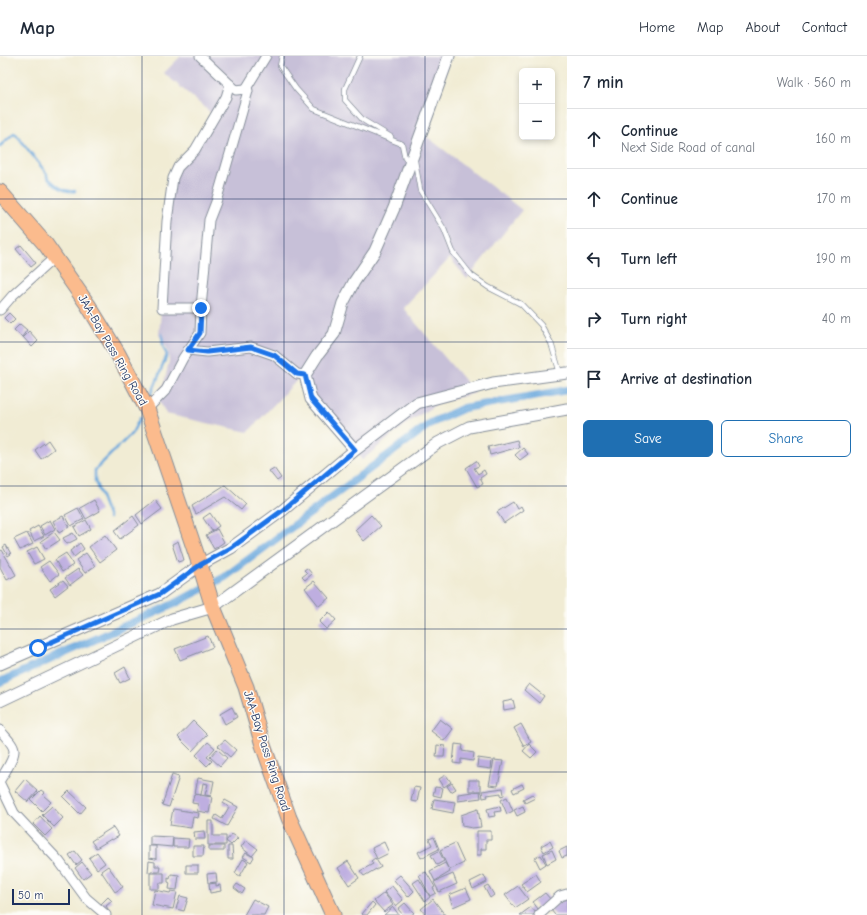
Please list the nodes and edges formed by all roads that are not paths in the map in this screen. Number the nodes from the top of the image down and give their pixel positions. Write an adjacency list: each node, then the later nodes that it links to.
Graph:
1 (200, 56): 6 (street)
2 (266, 56): 7 (street)
3 (282, 56): 8 (lane)
4 (360, 56): 8 (lane)
5 (449, 56): 9 (street)
6 (230, 84): 7 (street); 12 (street)
7 (247, 87): 12 (street)
8 (402, 144): 9 (lane)
9 (412, 162): 15 (lane); 16 (street)
10 (0, 192): 11 (highway, JAA-Bay Pass Ring Road)
11 (55, 257): 13 (street); 17 (highway, JAA-Bay Pass Ring Road)
12 (201, 308): 14 (street)
13 (0, 310)
14 (188, 350): 16 (street); 17 (street)
15 (564, 374): 19 (street)
16 (305, 375): 19 (street)
17 (147, 409): 20 (highway, JAA-Bay Pass Ring Road)
18 (567, 409): 21 (street)
19 (355, 450): 20 (street)
20 (201, 569): 21 (highway, JAA-Bay Pass Ring Road); 22 (street)
21 (213, 608): 23 (street); 29 (highway, JAA-Bay Pass Ring Road)
22 (0, 664)
23 (0, 701)
24 (0, 730): 25 (street)
25 (0, 780)
26 (0, 784): 28 (street)
27 (567, 894): 30 (street)
28 (106, 915)
29 (333, 915)
30 (539, 915)

